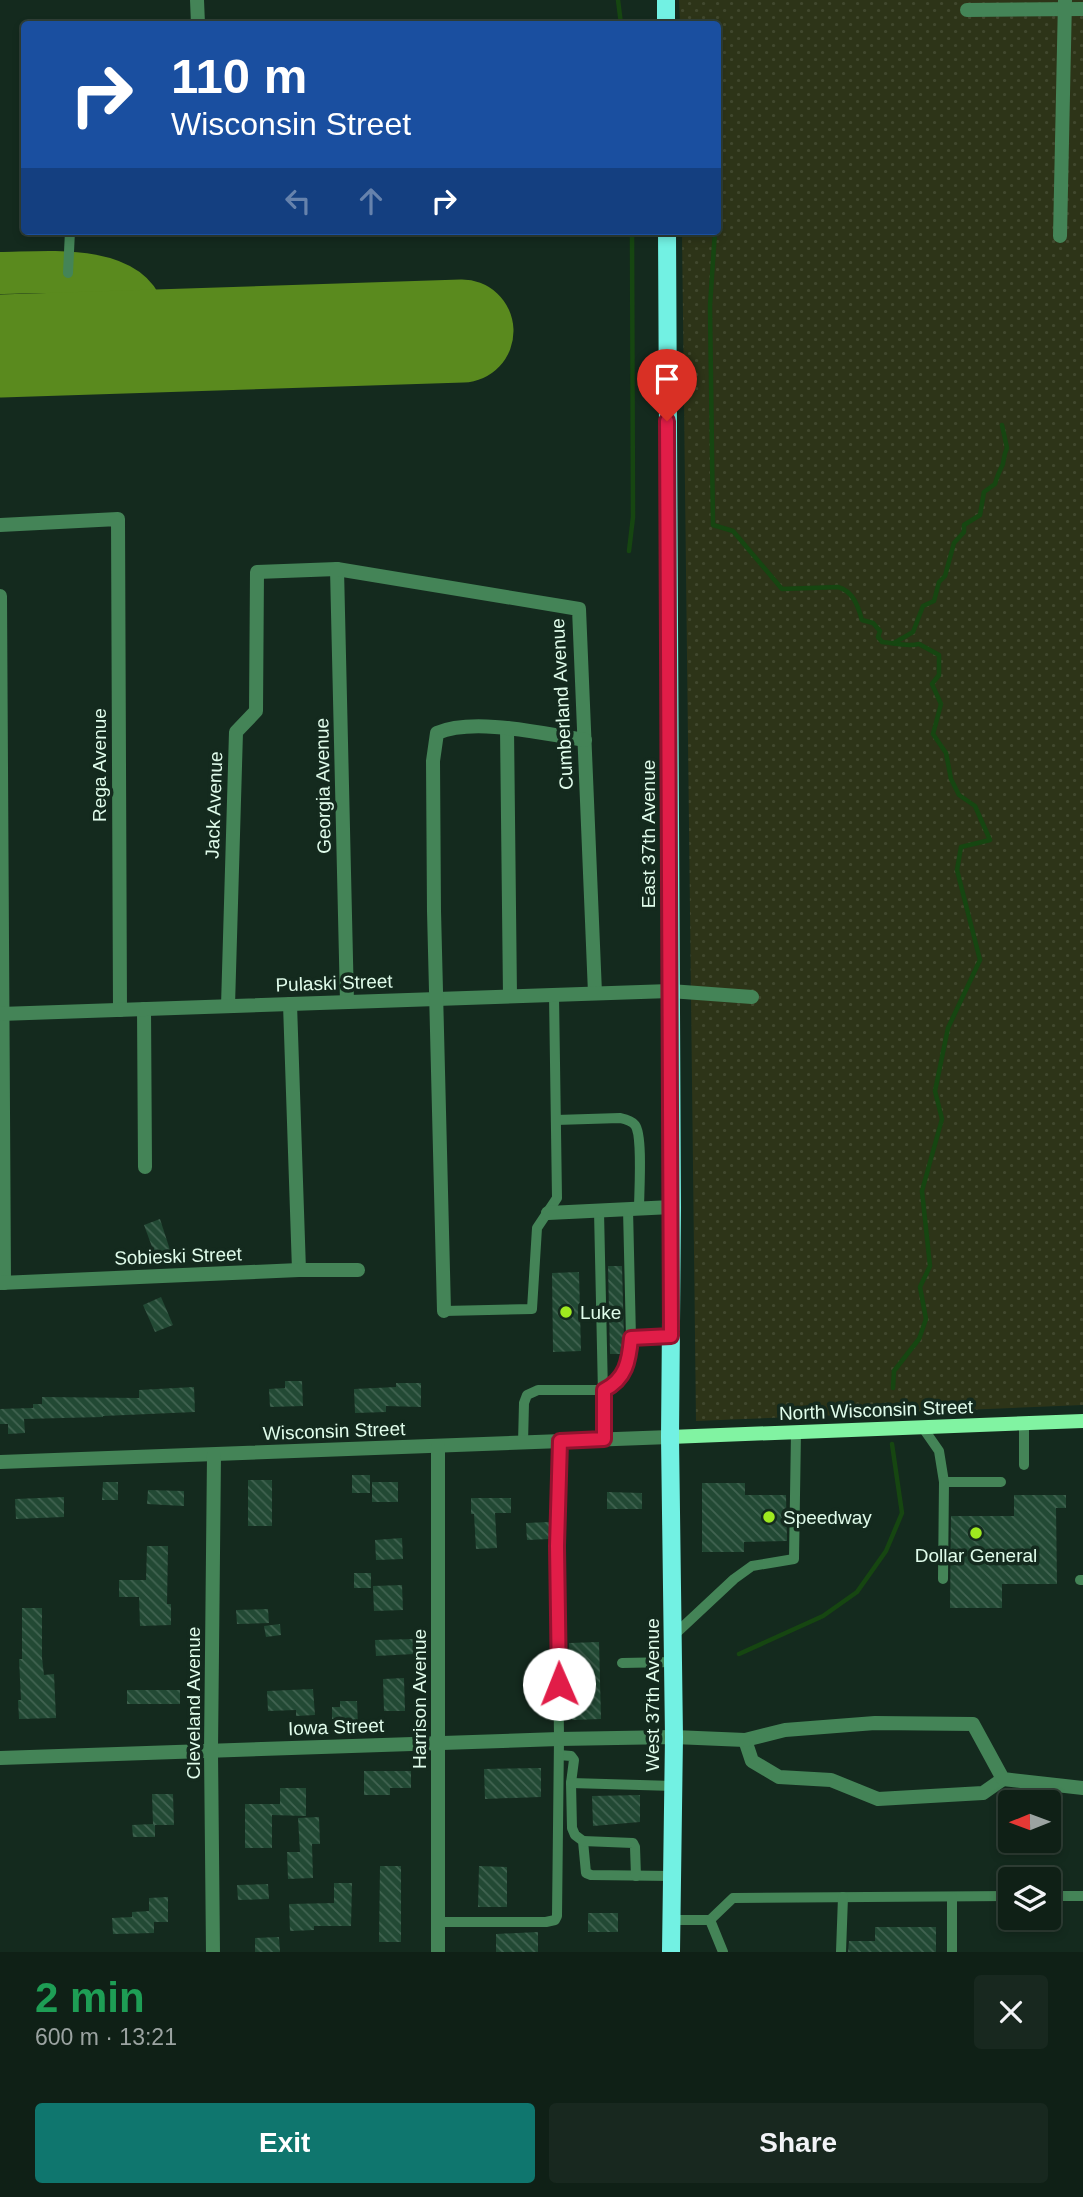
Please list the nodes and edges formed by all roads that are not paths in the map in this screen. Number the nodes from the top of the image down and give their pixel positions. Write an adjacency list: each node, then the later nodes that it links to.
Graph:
1 (197, 0): 6 (street)
2 (666, 0): 7 (main road)
3 (1065, 5): 4 (street); 5 (street); 10 (street)
4 (1083, 9)
5 (967, 10)
6 (198, 21)
7 (666, 21)
8 (70, 235): 11 (lane)
9 (667, 235): 18 (main road, East 37th Avenue)
10 (1060, 236)
11 (68, 273)
12 (0, 525): 28 (street, Rega Avenue)
13 (337, 569): 14 (street, Cumberland Avenue); 17 (street, Cumberland Avenue); 24 (street, Georgia Avenue)
14 (257, 572): 26 (street, Jack Avenue)
15 (0, 596): 29 (street)
16 (507, 728): 17 (street); 21 (street); 23 (street)
17 (585, 740): 19 (street, Cumberland Avenue)
18 (670, 991): 19 (street, Pulaski Street); 22 (street, Pulaski Street); 32 (main road, East 37th Avenue)
19 (595, 993): 20 (street, Pulaski Street)
20 (554, 995): 21 (street, Pulaski Street); 30 (lane)
21 (510, 996): 23 (street, Pulaski Street)
22 (752, 997)
23 (438, 999): 24 (street, Pulaski Street); 39 (street)
24 (347, 1002): 25 (street, Pulaski Street)
25 (290, 1004): 26 (street, Pulaski Street); 36 (street)
26 (228, 1006): 27 (street, Pulaski Street)
27 (144, 1009): 28 (street, Pulaski Street); 31 (street)
28 (120, 1010): 29 (street, Pulaski Street)
29 (1, 1014): 38 (street)
30 (556, 1120): 33 (lane); 35 (lane)
31 (145, 1167)
32 (672, 1207): 33 (street); 40 (main road, East 37th Avenue)
33 (634, 1209): 34 (street); 41 (lane)
34 (599, 1211): 35 (street); 42 (lane)
35 (548, 1213): 39 (lane)
36 (299, 1270): 37 (street, Sobieski Street); 38 (street, Sobieski Street)
37 (358, 1270)
38 (2, 1283)
39 (444, 1311)
40 (671, 1336): 41 (lane); 47 (main road, East 37th Avenue)
41 (631, 1338): 42 (lane)
42 (604, 1390): 48 (lane); 50 (lane)
43 (1083, 1421): 44 (street, North Wisconsin Street)
44 (1024, 1424): 45 (street, North Wisconsin Street); 54 (lane)
45 (923, 1427): 46 (street, North Wisconsin Street); 55 (lane)
46 (796, 1432): 47 (street, North Wisconsin Street); 58 (lane)
47 (670, 1437): 48 (street, Wisconsin Street); 58 (main road, West 37th Avenue)
48 (604, 1439): 49 (street, Wisconsin Street)
49 (560, 1441): 50 (street, Wisconsin Street); 62 (lane)
50 (523, 1443): 51 (street, Wisconsin Street)
51 (438, 1446): 52 (street, Wisconsin Street); 64 (street, Harrison Avenue)
52 (214, 1455): 53 (street, Wisconsin Street); 65 (street, Cleveland Avenue)
53 (0, 1462)
54 (1024, 1465)
55 (944, 1482): 56 (lane); 57 (lane)
56 (1001, 1482)
57 (943, 1579)
58 (673, 1636): 59 (main road, West 37th Avenue)
59 (673, 1662): 60 (lane); 61 (main road, West 37th Avenue)
60 (622, 1663)
61 (674, 1737): 62 (street, Iowa Street); 63 (street, Iowa Street); 70 (main road, West 37th Avenue)
62 (559, 1739): 64 (street, Iowa Street); 66 (lane)
63 (745, 1740): 68 (street); 68 (street, Iowa Street)
64 (438, 1742): 65 (street, Iowa Street); 82 (street, Harrison Avenue)
65 (211, 1751): 67 (street, Iowa Street); 83 (street, Cleveland Avenue)
66 (559, 1755): 69 (lane); 82 (lane)
67 (0, 1758)
68 (1003, 1779): 71 (street)
69 (571, 1783): 70 (lane); 72 (lane)
70 (674, 1786): 74 (main road, West 37th Avenue)
71 (1083, 1788)
72 (583, 1841): 73 (lane); 73 (lane)
73 (636, 1875): 74 (lane)
74 (672, 1876): 80 (main road, West 37th Avenue)
75 (998, 1896): 79 (lane)
76 (1061, 1896): 77 (lane)
77 (1083, 1896)
78 (843, 1897): 79 (lane); 81 (lane); 87 (lane)
79 (952, 1897): 88 (lane)
80 (672, 1920): 81 (lane); 85 (main road, West 37th Avenue)
81 (710, 1920): 86 (lane)
82 (438, 1922): 84 (street, Harrison Avenue)
83 (213, 1952)
84 (438, 1952)
85 (671, 1952)
86 (723, 1952)
87 (841, 1952)
88 (952, 1952)

